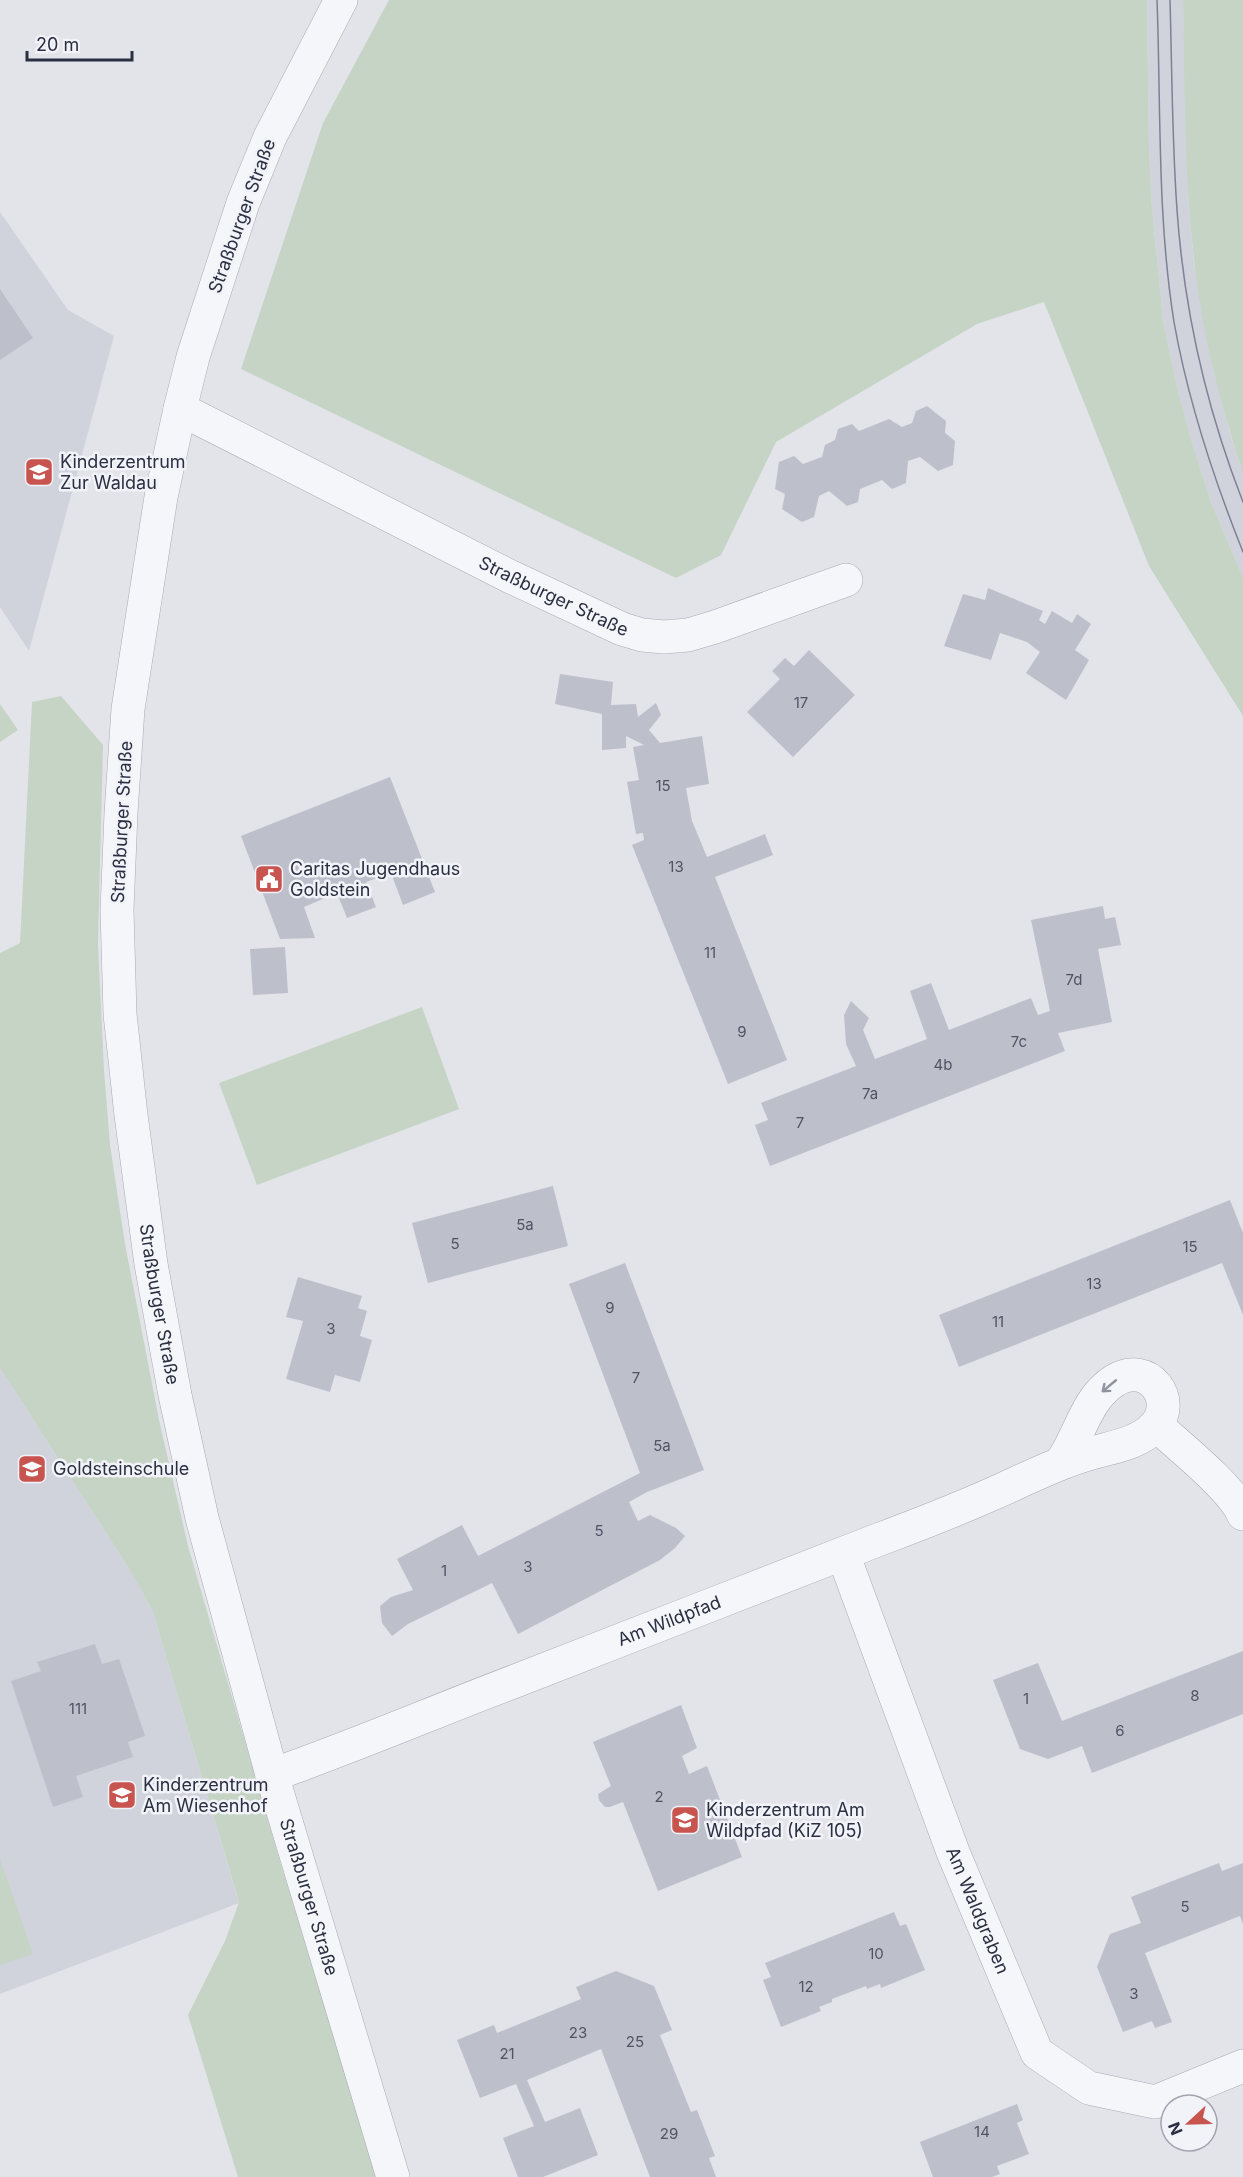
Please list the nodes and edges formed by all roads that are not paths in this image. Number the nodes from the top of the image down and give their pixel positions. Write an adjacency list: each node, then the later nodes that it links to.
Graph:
1 (342, 0): 2 (street, Straßburger Straße)
2 (180, 409): 3 (street, Straßburger Straße); 8 (street, Straßburger Straße)
3 (846, 580)
4 (1156, 1425): 5 (street, Am Wildpfad); 5 (street, one-way to 5); 6 (street)
5 (1062, 1461): 7 (street, Am Wildpfad)
6 (1243, 1514)
7 (843, 1554): 8 (street, Am Wildpfad); 9 (street, Am Waldgraben)
8 (272, 1775): 10 (street, Straßburger Straße)
9 (1243, 2066)
10 (393, 2177)

